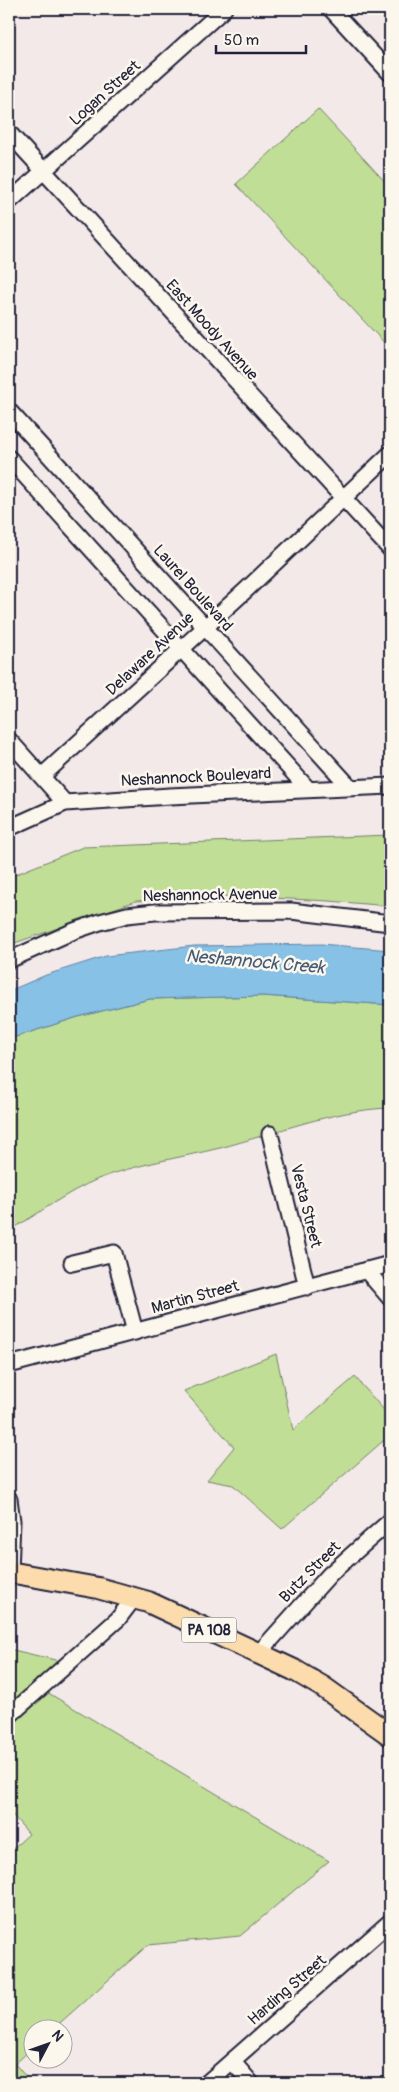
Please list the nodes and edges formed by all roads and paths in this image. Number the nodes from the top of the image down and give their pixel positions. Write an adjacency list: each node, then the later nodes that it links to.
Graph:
1 (224, 9): 5 (street, Logan Street)
2 (331, 9): 3 (street)
3 (390, 73)
4 (9, 133): 5 (street, East Moody Avenue)
5 (43, 171): 6 (street, Logan Street); 10 (street, East Moody Avenue)
6 (9, 202)
7 (9, 412): 12 (street, Laurel Boulevard)
8 (390, 454): 10 (street, Delaware Avenue)
9 (9, 458): 13 (street)
10 (344, 498): 11 (street, East Moody Avenue); 12 (street, Delaware Avenue)
11 (390, 549)
12 (205, 627): 13 (street, Delaware Avenue); 17 (street, Laurel Boulevard)
13 (182, 648): 15 (street, Delaware Avenue); 18 (street)
14 (9, 740): 15 (street)
15 (42, 776): 19 (street)
16 (390, 786): 17 (street, Neshannock Boulevard)
17 (350, 787): 18 (street, Neshannock Boulevard)
18 (308, 789): 19 (street, Neshannock Boulevard)
19 (65, 803): 20 (street, Neshannock Boulevard)
20 (9, 828)
21 (390, 923): 22 (street, Neshannock Avenue)
22 (9, 960)
23 (270, 1134): 27 (street, Vesta Street)
24 (72, 1263): 29 (street)
25 (390, 1264): 26 (street, Martin Street)
26 (366, 1270): 27 (street, Martin Street); 28 (street)
27 (307, 1286): 29 (street, Martin Street)
28 (390, 1298)
29 (135, 1332): 30 (street, Martin Street)
30 (9, 1365)
31 (9, 1499): 33 (street)
32 (390, 1521): 35 (street, Butz Street)
33 (9, 1572): 34 (main road, PA 108)
34 (134, 1598): 35 (main road, PA 108); 36 (street)
35 (259, 1653): 37 (main road, PA 108)
36 (9, 1716)
37 (390, 1735)
38 (390, 1922): 39 (street, Harding Street)
39 (232, 2061): 40 (street, Harding Street); 41 (street)
40 (206, 2083)
41 (252, 2083)

